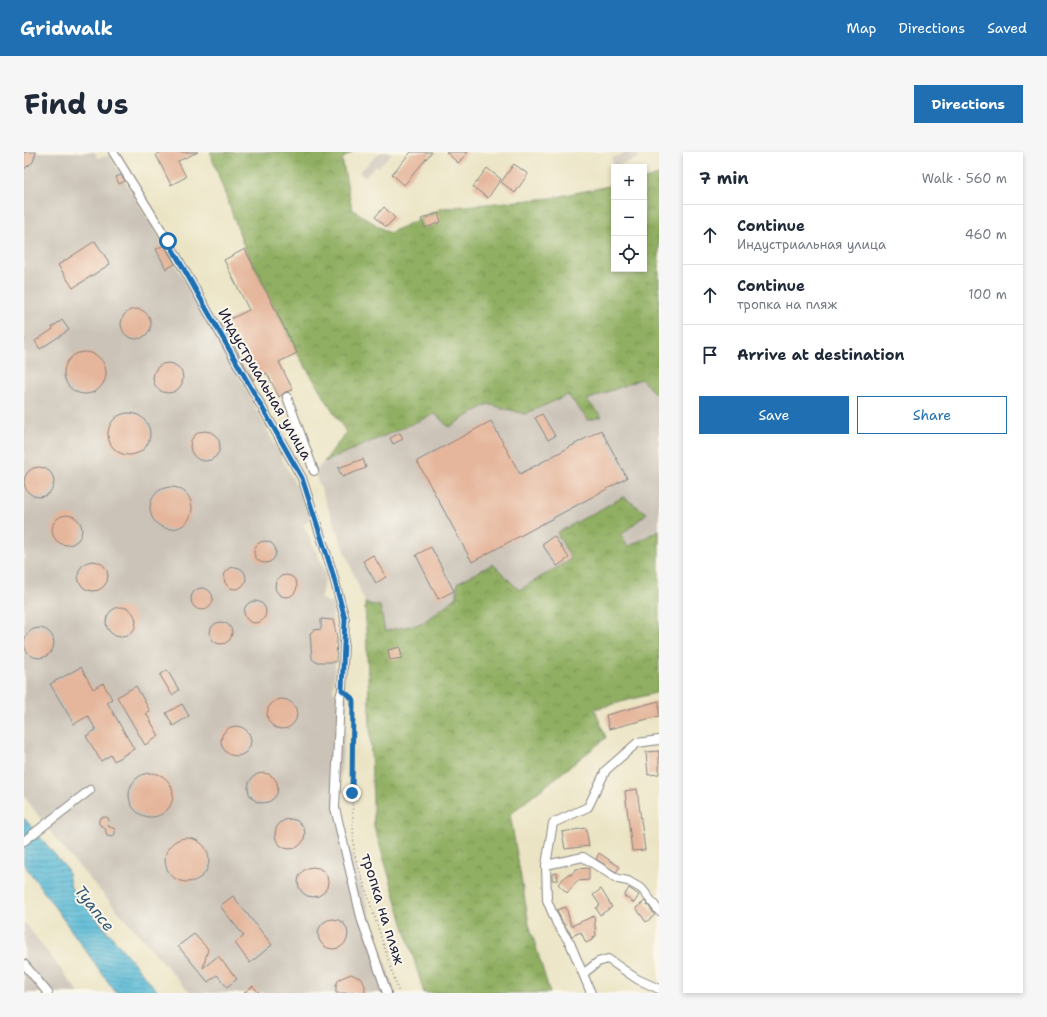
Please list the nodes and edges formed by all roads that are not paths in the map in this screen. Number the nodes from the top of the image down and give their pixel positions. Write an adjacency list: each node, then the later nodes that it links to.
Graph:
1 (113, 152): 13 (street, Индустриальная улица)
2 (287, 397): 3 (street)
3 (314, 471)
4 (659, 740): 7 (street)
5 (90, 790): 6 (street)
6 (24, 842)
7 (546, 865): 8 (street); 10 (street)
8 (659, 911)
9 (24, 964): 12 (street)
10 (583, 974): 11 (street); 14 (street)
11 (659, 989)
12 (48, 993)
13 (387, 993)
14 (591, 993)

